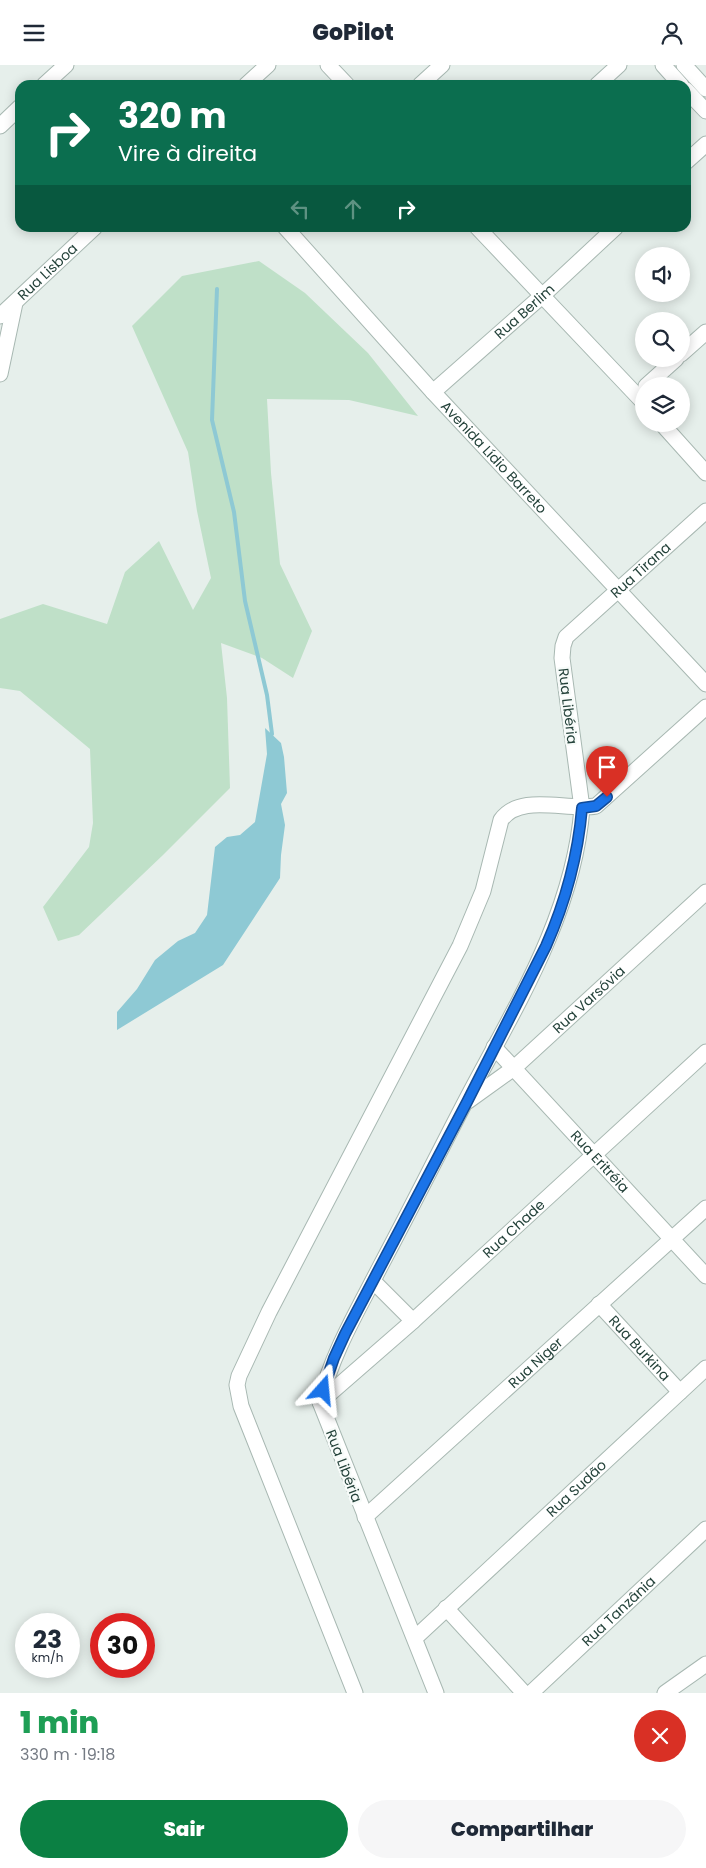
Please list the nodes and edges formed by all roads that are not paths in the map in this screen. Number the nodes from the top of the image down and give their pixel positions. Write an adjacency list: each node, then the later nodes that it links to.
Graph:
1 (66, 65): 7 (street)
2 (268, 65): 8 (street)
3 (328, 65): 9 (street)
4 (442, 65): 10 (street)
5 (620, 65): 11 (street)
6 (662, 65): 12 (street)
7 (50, 80)
8 (252, 80)
9 (342, 80)
10 (426, 80)
11 (603, 80)
12 (691, 80): 13 (street)
13 (706, 111)
14 (15, 112): 15 (street)
15 (0, 126)
16 (706, 144): 17 (street)
17 (691, 158)
18 (90, 232): 23 (street, Rua Lisboa)
19 (289, 232): 31 (street, Avenida Lídio Barreto)
20 (482, 232): 22 (street)
21 (611, 232): 22 (street, Rua Berlim)
22 (543, 295): 30 (street); 31 (street, Rua Berlim)
23 (14, 303): 24 (street, Rua Lisboa); 28 (street)
24 (0, 316)
25 (706, 332): 26 (street)
26 (690, 346)
27 (668, 367): 29 (street)
28 (0, 374)
29 (658, 377)
30 (635, 386)
31 (433, 392): 35 (street, Avenida Lídio Barreto)
32 (669, 432): 33 (street)
33 (706, 473)
34 (706, 511): 35 (street, Rua Tirana)
35 (618, 590): 36 (street, Rua Tirana); 37 (street, Avenida Lídio Barreto)
36 (573, 629): 39 (street, Rua Libéria)
37 (706, 684)
38 (706, 707): 39 (street)
39 (589, 807): 41 (street, Rua Libéria); 60 (street)
40 (706, 891): 43 (street, Rua Varsóvia)
41 (494, 1047): 43 (street, Rua Eritréia); 44 (street, Rua Libéria)
42 (706, 1052): 45 (street, Rua Chade)
43 (514, 1068): 44 (street, Rua Varsóvia); 45 (street, Rua Eritréia)
44 (467, 1102): 49 (street, Rua Libéria)
45 (593, 1155): 47 (street, Rua Eritréia); 51 (street, Rua Chade)
46 (706, 1207): 47 (street, Rua Niger)
47 (671, 1240): 48 (street, Rua Eritréia); 50 (street, Rua Niger)
48 (706, 1276)
49 (373, 1281): 51 (street); 54 (street, Rua Libéria)
50 (599, 1304): 53 (street, Rua Burkina); 55 (street, Rua Niger)
51 (413, 1321): 54 (street, Rua Chade)
52 (706, 1368): 53 (street, Rua Sudão)
53 (680, 1392): 57 (street, Rua Sudão)
54 (320, 1402): 55 (street, Rua Libéria)
55 (365, 1517): 58 (street, Rua Libéria)
56 (706, 1529): 63 (street, Rua Tanzânia)
57 (446, 1609): 58 (street, Rua Sudão); 62 (street)
58 (414, 1638): 61 (street, Rua Libéria)
59 (706, 1664): 64 (street)
60 (355, 1693)
61 (436, 1693)
62 (524, 1693)
63 (532, 1693)
64 (664, 1693)

